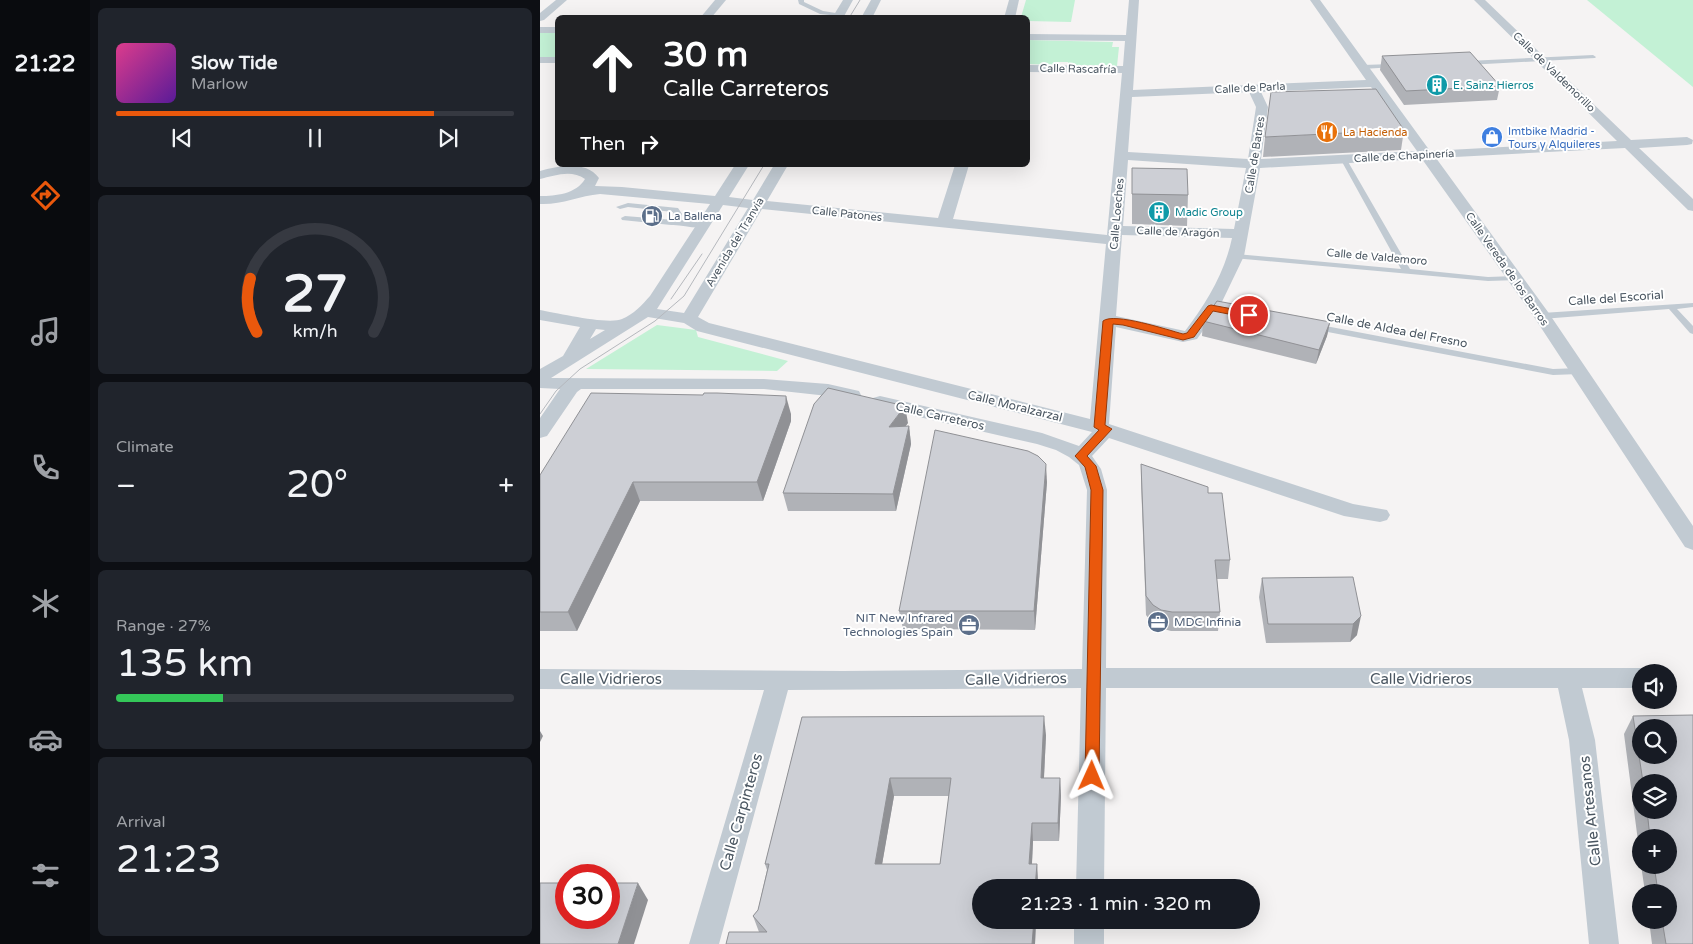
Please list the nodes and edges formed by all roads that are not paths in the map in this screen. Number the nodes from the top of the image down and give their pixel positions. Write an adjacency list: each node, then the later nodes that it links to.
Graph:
1 (562, 0): 15 (street)
2 (721, 0): 10 (street)
3 (801, 0): 11 (lane)
4 (848, 0): 12 (street)
5 (876, 0): 13 (street)
6 (1014, 0): 14 (street)
7 (1134, 0): 19 (street, Calle Loeches)
8 (1315, 0): 26 (street, Calle Vereda de los Barros)
9 (1479, 0): 23 (street, Calle de Valdemorillo)
10 (708, 15)
11 (833, 15)
12 (839, 15)
13 (868, 15)
14 (1010, 15)
15 (540, 18)
16 (540, 30): 17 (street)
17 (555, 30)
18 (1030, 37): 19 (street)
19 (1131, 38): 28 (street, Calle Loeches)
20 (1593, 57): 23 (lane)
21 (540, 60): 22 (street)
22 (555, 60)
23 (1540, 60): 24 (lane); 33 (street, Calle de Valdemorillo)
24 (1462, 63)
25 (1402, 65): 26 (lane)
26 (1363, 67): 29 (street, Calle Vereda de los Barros)
27 (1030, 68): 28 (street, Calle Rascafría)
28 (1129, 70): 31 (street, Calle Loeches)
29 (1374, 83): 30 (street, Calle de Parla); 34 (street, Calle Vereda de los Barros)
30 (1253, 88): 31 (street, Calle de Parla); 37 (street, Calle de Batres)
31 (1127, 94): 35 (street, Calle Loeches)
32 (1687, 141): 33 (street, Calle de Chapinería)
33 (1628, 144): 34 (street, Calle de Chapinería); 49 (street, Calle de Valdemorillo)
34 (1426, 155): 36 (street, Calle de Chapinería); 59 (street, Calle Vereda de los Barros)
35 (1122, 156): 37 (street, Calle de Chapinería); 56 (street, Calle Loeches)
36 (1344, 160): 37 (street, Calle de Chapinería); 58 (lane)
37 (1254, 164): 55 (street, Calle de Batres)
38 (741, 167): 46 (street)
39 (780, 167): 47 (street, Avenida del Tranvía)
40 (961, 167): 53 (street)
41 (567, 168): 42 (street); 43 (street)
42 (541, 175)
43 (580, 192): 44 (street, Calle Patones); 45 (street, Calle Patones)
44 (680, 196): 46 (street, Calle Patones); 50 (lane)
45 (540, 200)
46 (719, 201): 47 (street, Calle Patones); 54 (street)
47 (758, 205): 53 (street, Calle Patones); 65 (street, Avenida del Tranvía)
48 (620, 206): 50 (lane)
49 (1693, 207)
50 (668, 209): 52 (lane)
51 (625, 218): 52 (lane)
52 (678, 222): 54 (lane)
53 (944, 223): 56 (street, Calle Patones)
54 (704, 225): 62 (street)
55 (1241, 234): 56 (street, Calle de Aragón); 57 (street, Calle de Batres)
56 (1115, 235): 66 (street, Calle Loeches)
57 (1236, 256): 58 (lane, Calle de Valdemoro); 66 (street, Calle de Batres)
58 (1408, 272): 59 (lane, Calle de Valdemoro)
59 (1515, 278): 64 (street, Calle Vereda de los Barros)
60 (1693, 305): 61 (lane, Calle del Escorial)
61 (1671, 307): 64 (lane, Calle del Escorial); 70 (lane)
62 (645, 312): 65 (street, Calle Moralzarzal); 68 (street)
63 (540, 316): 67 (street)
64 (1542, 316): 72 (street, Calle Vereda de los Barros)
65 (689, 319): 76 (street, Calle Moralzarzal)
66 (1108, 321): 76 (street, Calle Loeches)
67 (591, 324): 68 (street); 71 (street)
68 (624, 326): 71 (street)
69 (1309, 326): 72 (lane, Calle de Aldea del Fresno)
70 (1693, 331)
71 (566, 362): 73 (street)
72 (1579, 371): 80 (street, Calle Vereda de los Barros)
73 (540, 376)
74 (578, 382): 75 (street, Calle Carreteros); 77 (street); 78 (street, Calle Carreteros)
75 (540, 383)
76 (1099, 427): 78 (street); 79 (street, Calle Moralzarzal)
77 (540, 432)
78 (1074, 452): 81 (street)
79 (1380, 515)
80 (1691, 534)
81 (1094, 678): 84 (street, Calle Vidrieros); 85 (street, Calle Vidrieros); 86 (street)
82 (1632, 678): 84 (street, Calle Vidrieros)
83 (540, 679): 85 (street, Calle Vidrieros)
84 (1567, 679): 90 (street, Calle Artesanos)
85 (779, 680): 88 (street, Calle Carpinteros)
86 (1090, 879)
87 (1089, 929): 89 (street)
88 (704, 944)
89 (1089, 944)
90 (1604, 944)

